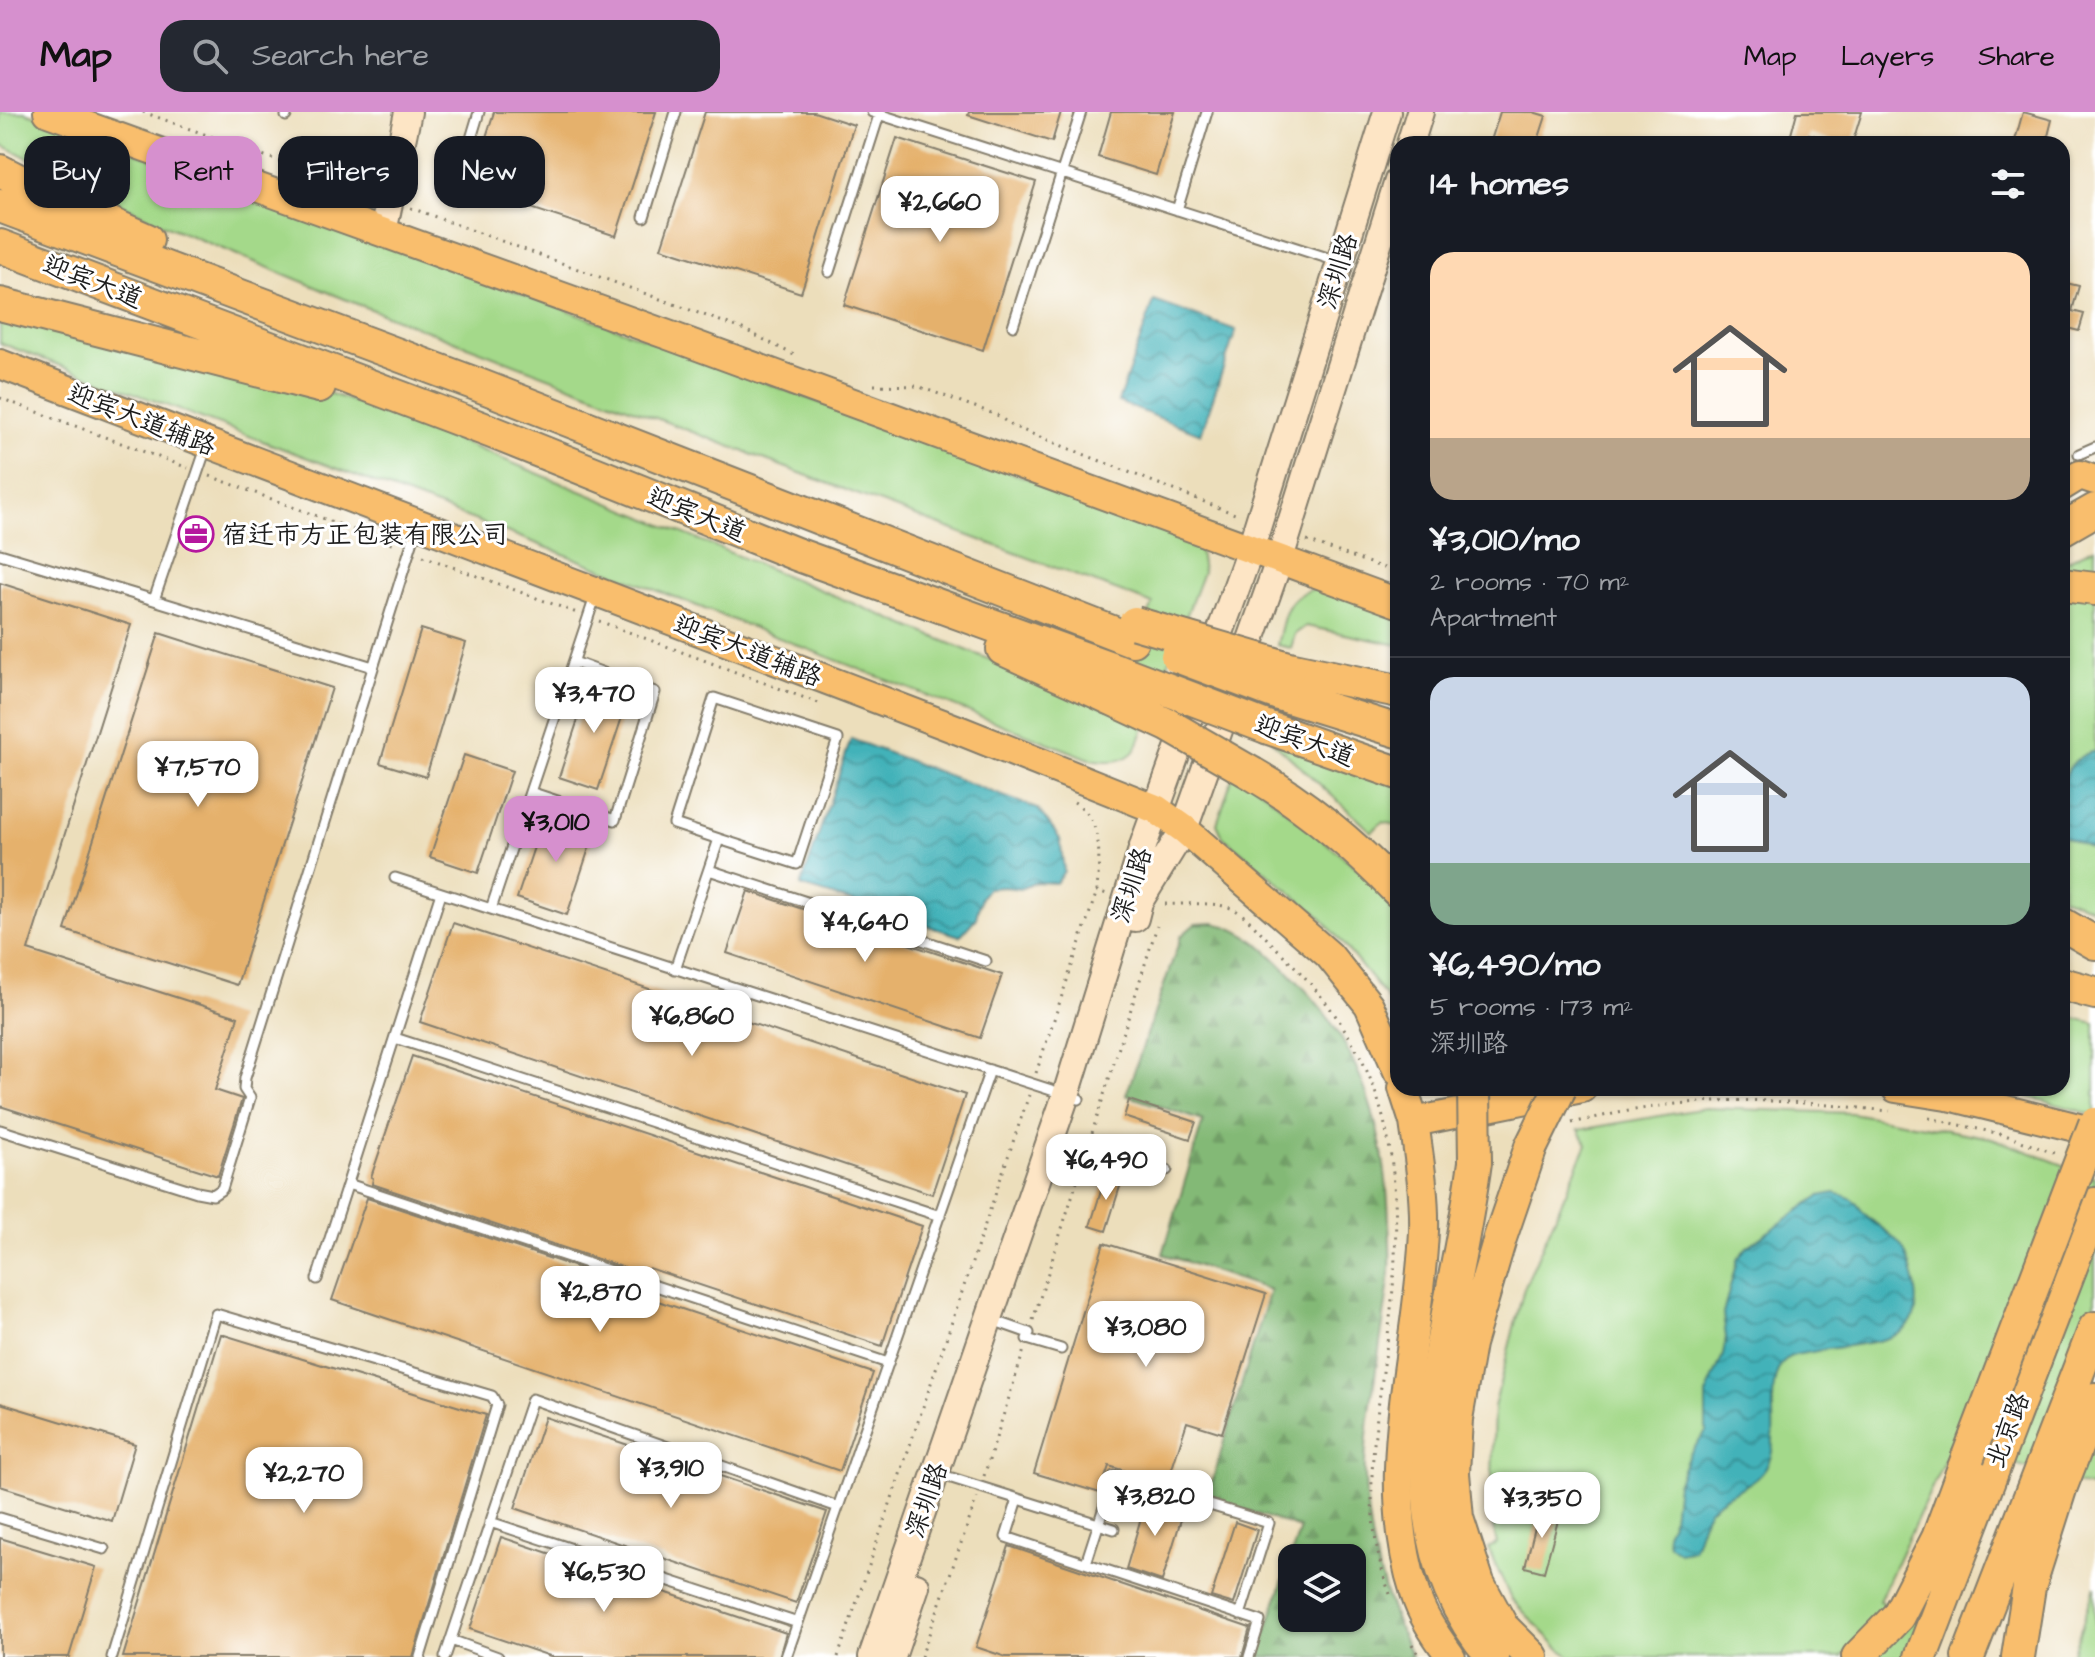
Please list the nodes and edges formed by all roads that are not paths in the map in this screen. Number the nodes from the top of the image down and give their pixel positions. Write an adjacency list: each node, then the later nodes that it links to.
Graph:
1 (48, 112): 22 (main road)
2 (390, 112): 11 (street)
3 (408, 112): 12 (street)
4 (479, 112): 13 (lane)
5 (676, 112): 21 (lane)
6 (1081, 112): 16 (lane)
7 (1207, 112): 20 (lane)
8 (1387, 112): 24 (street, 深圳路)
9 (1420, 112): 14 (street)
10 (877, 113): 16 (lane); 25 (lane)
11 (387, 136)
12 (400, 136)
13 (472, 136)
14 (1412, 136)
15 (0, 171): 29 (highway)
16 (1061, 173): 20 (lane); 27 (lane)
17 (0, 206): 29 (highway, 迎宾大道)
18 (1390, 207): 38 (street, 深圳路)
19 (379, 208): 22 (street)
20 (1177, 210): 24 (lane)
21 (644, 217)
22 (375, 229): 36 (main road)
23 (0, 246): 30 (highway, 迎宾大道)
24 (1340, 262): 36 (street, 深圳路)
25 (829, 272)
26 (0, 304): 30 (highway)
27 (1013, 326)
28 (0, 364): 31 (main road, 迎宾大道辅路)
29 (476, 384): 47 (highway, 迎宾大道, bridge)
30 (492, 432): 48 (highway, 迎宾大道)
31 (207, 444): 37 (main road, 迎宾大道辅路); 43 (lane)
32 (2095, 447): 33 (lane)
33 (2082, 472)
34 (2095, 510): 35 (highway)
35 (2070, 524)
36 (1254, 535): 38 (main road); 53 (street, 深圳路)
37 (413, 537): 44 (main road, 迎宾大道辅路); 46 (lane)
38 (1284, 546): 42 (main road); 54 (street, 深圳路)
39 (0, 554): 43 (lane)
40 (2070, 586): 41 (highway)
41 (2095, 589)
42 (1390, 599)
43 (154, 600): 46 (lane)
44 (592, 605): 45 (lane); 53 (main road, 迎宾大道辅路)
45 (574, 662): 52 (lane); 52 (lane)
46 (373, 667): 83 (lane)
47 (1284, 681): 49 (highway); 50 (highway, 迎宾大道)
48 (1115, 684): 51 (highway, 迎宾大道, bridge); 58 (highway, bridge)
49 (1390, 690)
50 (1390, 727)
51 (1390, 770)
52 (530, 792): 61 (lane)
53 (1156, 809): 54 (main road, 迎宾大道辅路); 60 (street, 深圳路)
54 (1184, 829): 60 (street, 深圳路); 73 (main road, 迎宾大道辅路)
55 (719, 839): 55 (lane); 56 (lane)
56 (709, 870): 66 (lane); 67 (lane)
57 (395, 878): 59 (lane)
58 (1390, 883)
59 (441, 893): 61 (lane); 72 (lane)
60 (1141, 907): 79 (street, 深圳路)
61 (491, 909): 67 (lane)
62 (2070, 929): 63 (highway)
63 (2095, 943)
64 (2070, 945): 65 (highway)
65 (2095, 953)
66 (986, 961)
67 (675, 969): 74 (lane)
68 (2070, 986): 69 (highway)
69 (2095, 993)
70 (2070, 998): 71 (highway)
71 (2095, 1000)
72 (395, 1038): 87 (lane); 89 (lane)
73 (1390, 1053)
74 (990, 1070): 79 (lane); 89 (lane)
75 (1406, 1096): 81 (main road)
76 (1474, 1096): 119 (highway, bridge)
77 (1542, 1096): 81 (main road)
78 (1556, 1096): 120 (highway, bridge)
79 (1072, 1097): 91 (street, 深圳路)
80 (1892, 1100): 84 (main road)
81 (1414, 1122): 118 (main road)
82 (2095, 1124): 96 (highway, bridge)
83 (0, 1130)
84 (2095, 1132)
85 (1088, 1145): 86 (lane)
86 (1167, 1170)
87 (348, 1184): 90 (lane); 94 (lane)
88 (2095, 1204): 96 (highway, 北京路)
89 (940, 1216): 94 (lane)
90 (317, 1279)
91 (996, 1322): 93 (lane); 97 (street, 深圳路)
92 (2095, 1328): 98 (highway, 北京路)
93 (1061, 1349)
94 (888, 1363): 100 (lane)
95 (2095, 1399): 98 (highway)
96 (1974, 1465): 121 (highway); 122 (highway)
97 (944, 1476): 99 (lane); 115 (street, 深圳路); 116 (street, 深圳路)
98 (2049, 1494): 123 (highway); 124 (highway)
99 (1018, 1499): 103 (lane); 106 (lane)
100 (838, 1507): 102 (lane); 108 (lane)
101 (0, 1518): 105 (lane)
102 (490, 1522): 108 (lane); 109 (lane)
103 (1098, 1524): 104 (lane); 106 (lane); 107 (lane)
104 (1114, 1529)
105 (104, 1549)
106 (1086, 1563): 107 (lane)
107 (1240, 1615): 117 (lane)
108 (798, 1623): 114 (lane)
109 (451, 1640): 112 (lane); 113 (lane)
110 (112, 1657): 111 (lane)
111 (420, 1657)
112 (445, 1657)
113 (498, 1657)
114 (786, 1657)
115 (872, 1657)
116 (892, 1657)
117 (1249, 1657)
118 (1451, 1657)
119 (1493, 1657)
120 (1532, 1657)
121 (1858, 1657)
122 (1921, 1657)
123 (1968, 1657)
124 (2018, 1657)

